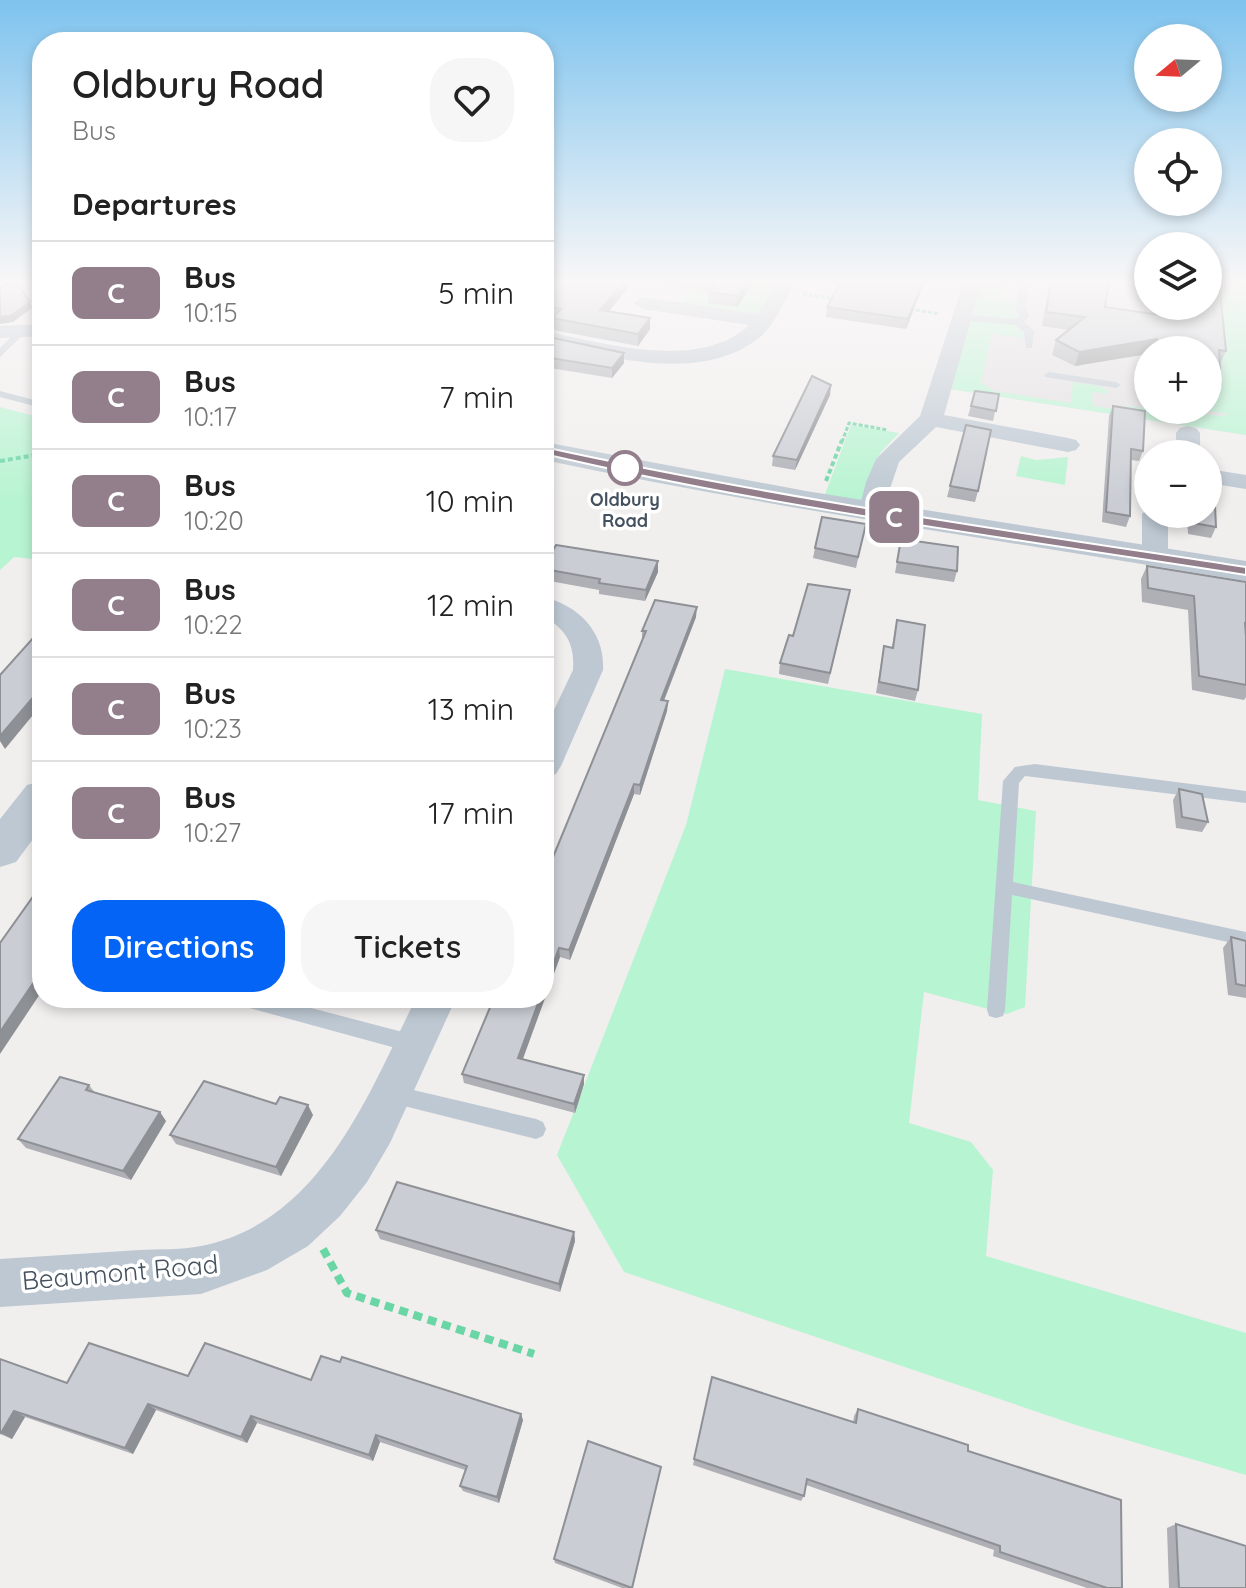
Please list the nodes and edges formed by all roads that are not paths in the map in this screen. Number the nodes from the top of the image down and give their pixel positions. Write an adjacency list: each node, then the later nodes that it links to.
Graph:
1 (948, 355): 6 (street)
2 (1049, 375): 3 (lane)
3 (1116, 385)
4 (0, 394): 5 (lane)
5 (32, 402)
6 (923, 426): 7 (street); 11 (street)
7 (1068, 445)
8 (554, 453): 11 (street)
9 (1222, 478): 10 (street)
10 (1246, 482)
11 (871, 513): 13 (street)
12 (1155, 528): 13 (street)
13 (1155, 555): 14 (street)
14 (1246, 571)
15 (554, 613): 16 (street)
16 (554, 728)
17 (1246, 797): 20 (lane)
18 (32, 809): 19 (street)
19 (0, 850)
20 (1005, 887): 21 (lane); 24 (lane)
21 (1246, 939)
22 (279, 1008): 25 (lane)
23 (431, 1008): 25 (street, Beaumont Road)
24 (996, 1010)
25 (414, 1044): 26 (street, Beaumont Road)
26 (391, 1094): 27 (lane); 28 (street, Beaumont Road)
27 (536, 1129)
28 (0, 1283)

